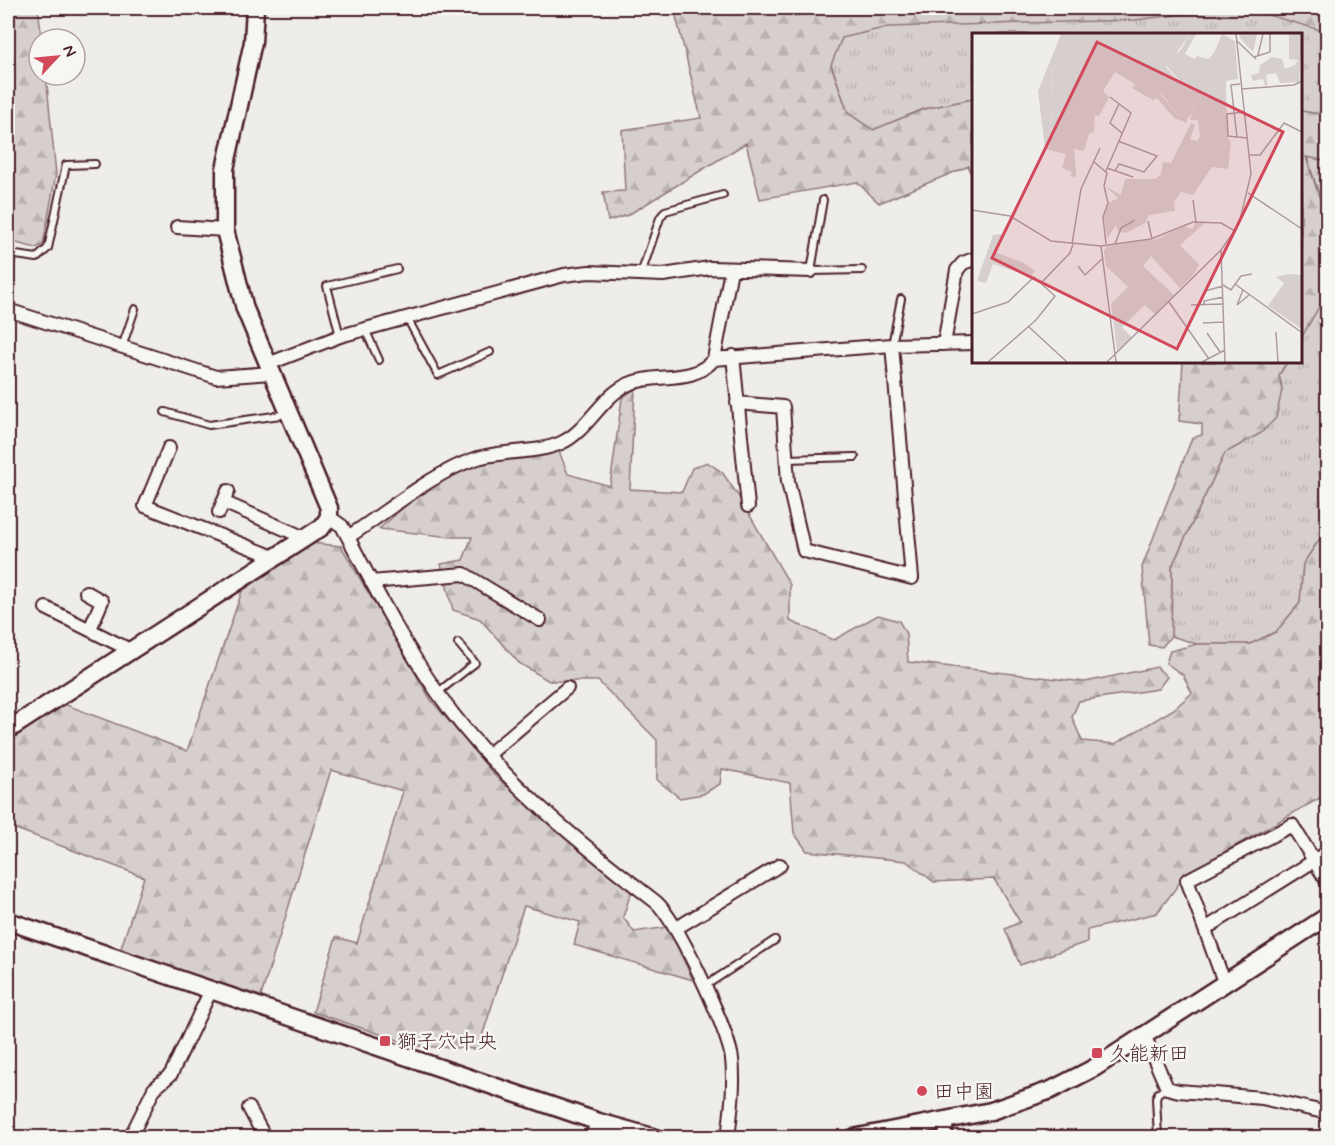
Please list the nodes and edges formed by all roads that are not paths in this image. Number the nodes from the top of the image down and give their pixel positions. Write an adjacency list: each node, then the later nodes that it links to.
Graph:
1 (255, 8): 6 (street)
2 (95, 165): 7 (lane)
3 (723, 195): 13 (lane)
4 (823, 200): 12 (lane)
5 (177, 227): 6 (street)
6 (225, 230): 28 (street)
7 (8, 256)
8 (972, 260): 21 (street)
9 (397, 269): 19 (lane)
10 (731, 270): 12 (street); 13 (street); 26 (street)
11 (862, 270): 12 (lane)
12 (811, 271)
13 (641, 274): 17 (street)
14 (901, 299): 22 (lane)
15 (135, 309): 23 (lane)
16 (8, 310): 23 (street)
17 (407, 317): 18 (street); 24 (lane)
18 (365, 329): 19 (street); 27 (lane)
19 (340, 336): 28 (street)
20 (972, 343): 21 (street)
21 (944, 344): 22 (street)
22 (892, 345): 25 (street); 34 (street)
23 (122, 347): 28 (street)
24 (490, 352)
25 (733, 356): 26 (street); 29 (street)
26 (714, 359): 38 (street)
27 (379, 360)
28 (270, 368): 31 (street)
29 (737, 403): 34 (street); 36 (street)
30 (165, 412): 31 (lane)
31 (289, 414): 37 (street)
32 (169, 448): 40 (street)
33 (855, 457): 34 (lane)
34 (787, 459)
35 (223, 502): 39 (street)
36 (748, 506)
37 (329, 517): 38 (street); 39 (street)
38 (348, 537): 41 (street)
39 (305, 538): 40 (street)
40 (274, 557): 47 (street)
41 (371, 582): 44 (street); 49 (street)
42 (86, 592): 45 (street)
43 (46, 608): 45 (street)
44 (540, 620)
45 (90, 629): 47 (street)
46 (458, 643): 49 (lane)
47 (130, 650): 50 (street)
48 (567, 688): 51 (street)
49 (437, 693): 51 (street)
50 (8, 730)
51 (488, 755): 58 (street)
52 (1328, 852): 53 (street)
53 (1314, 861): 55 (street); 59 (street); 59 (street)
54 (780, 865): 58 (street)
55 (1328, 883)
56 (1328, 916): 61 (street)
57 (8, 921): 63 (street)
58 (675, 929): 62 (street)
59 (1205, 929): 61 (street)
60 (775, 940): 62 (lane)
61 (1224, 982): 64 (street)
62 (704, 987): 74 (street)
63 (212, 990): 69 (street); 70 (street)
64 (1144, 1035): 65 (street); 68 (street)
65 (1167, 1088): 67 (street); 77 (lane)
66 (249, 1108): 71 (street)
67 (1328, 1113)
68 (947, 1119): 75 (street); 76 (street)
69 (599, 1122): 72 (street); 73 (street)
70 (130, 1137)
71 (265, 1137)
72 (591, 1137)
73 (656, 1137)
74 (728, 1137)
75 (853, 1137)
76 (945, 1137)
77 (1158, 1137)

